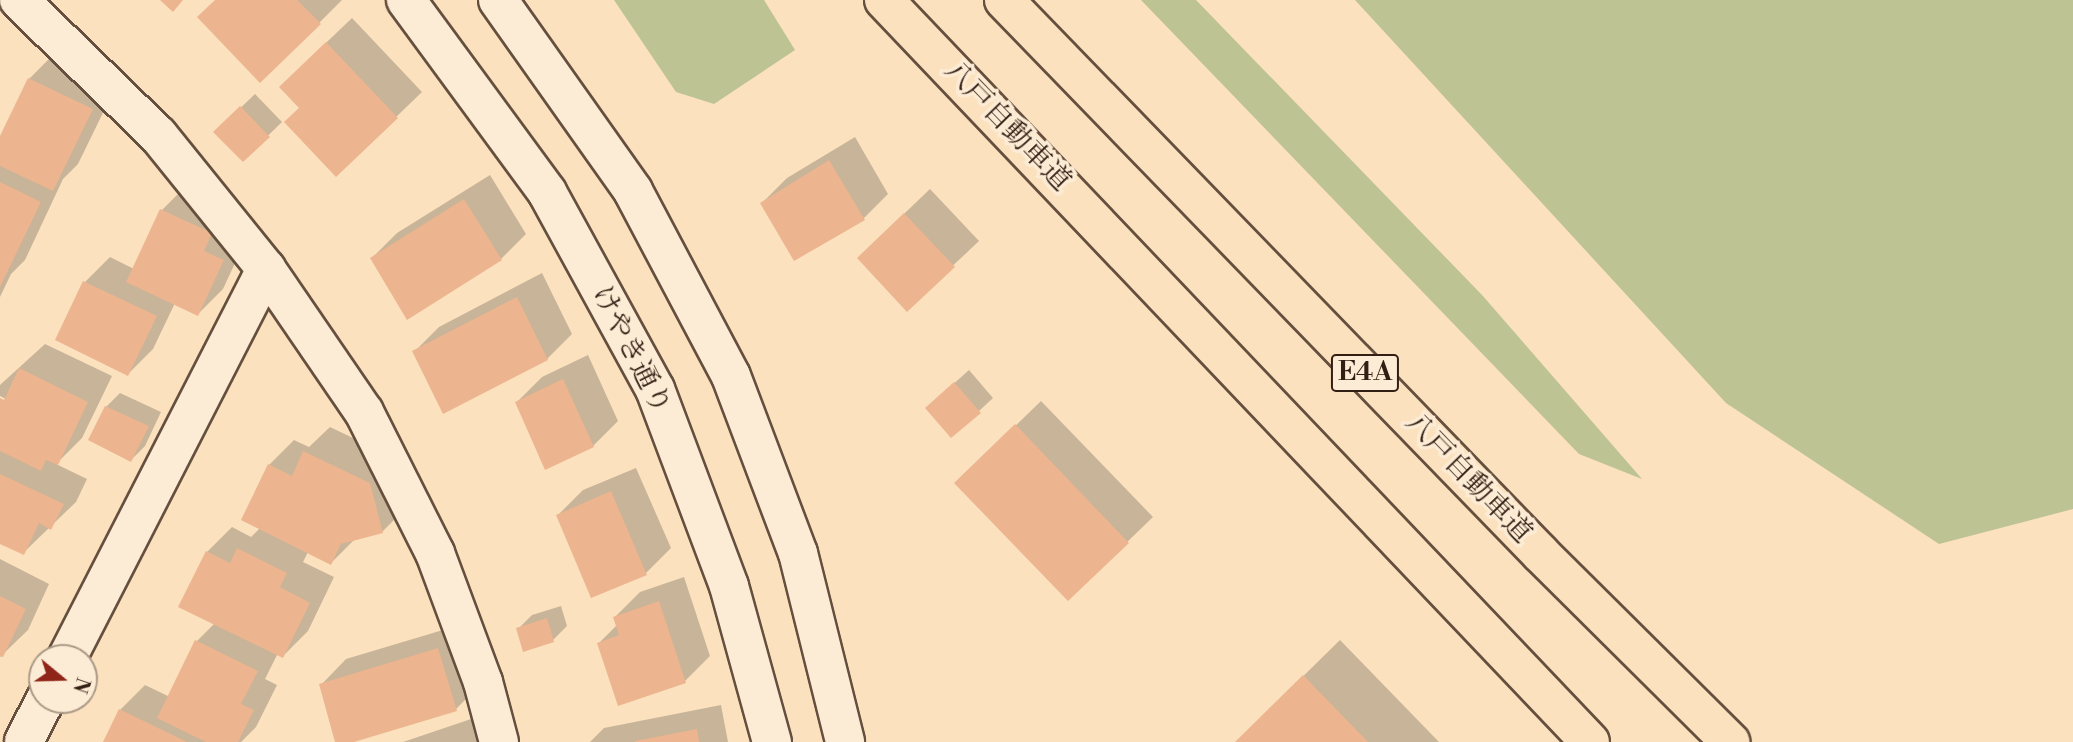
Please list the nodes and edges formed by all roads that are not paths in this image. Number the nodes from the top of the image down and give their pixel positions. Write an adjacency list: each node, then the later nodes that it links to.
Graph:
1 (19, 0): 6 (street)
2 (405, 0): 11 (street, けやき通り)
3 (498, 0): 12 (street)
4 (884, 0): 13 (highway, 八戸自動車道)
5 (1004, 0): 14 (highway, 八戸自動車道 / E4A)
6 (266, 269): 7 (street); 10 (street)
7 (74, 644)
8 (39, 714): 9 (street)
9 (24, 742)
10 (499, 742)
11 (772, 742)
12 (845, 742)
13 (1590, 742)
14 (1730, 742)

